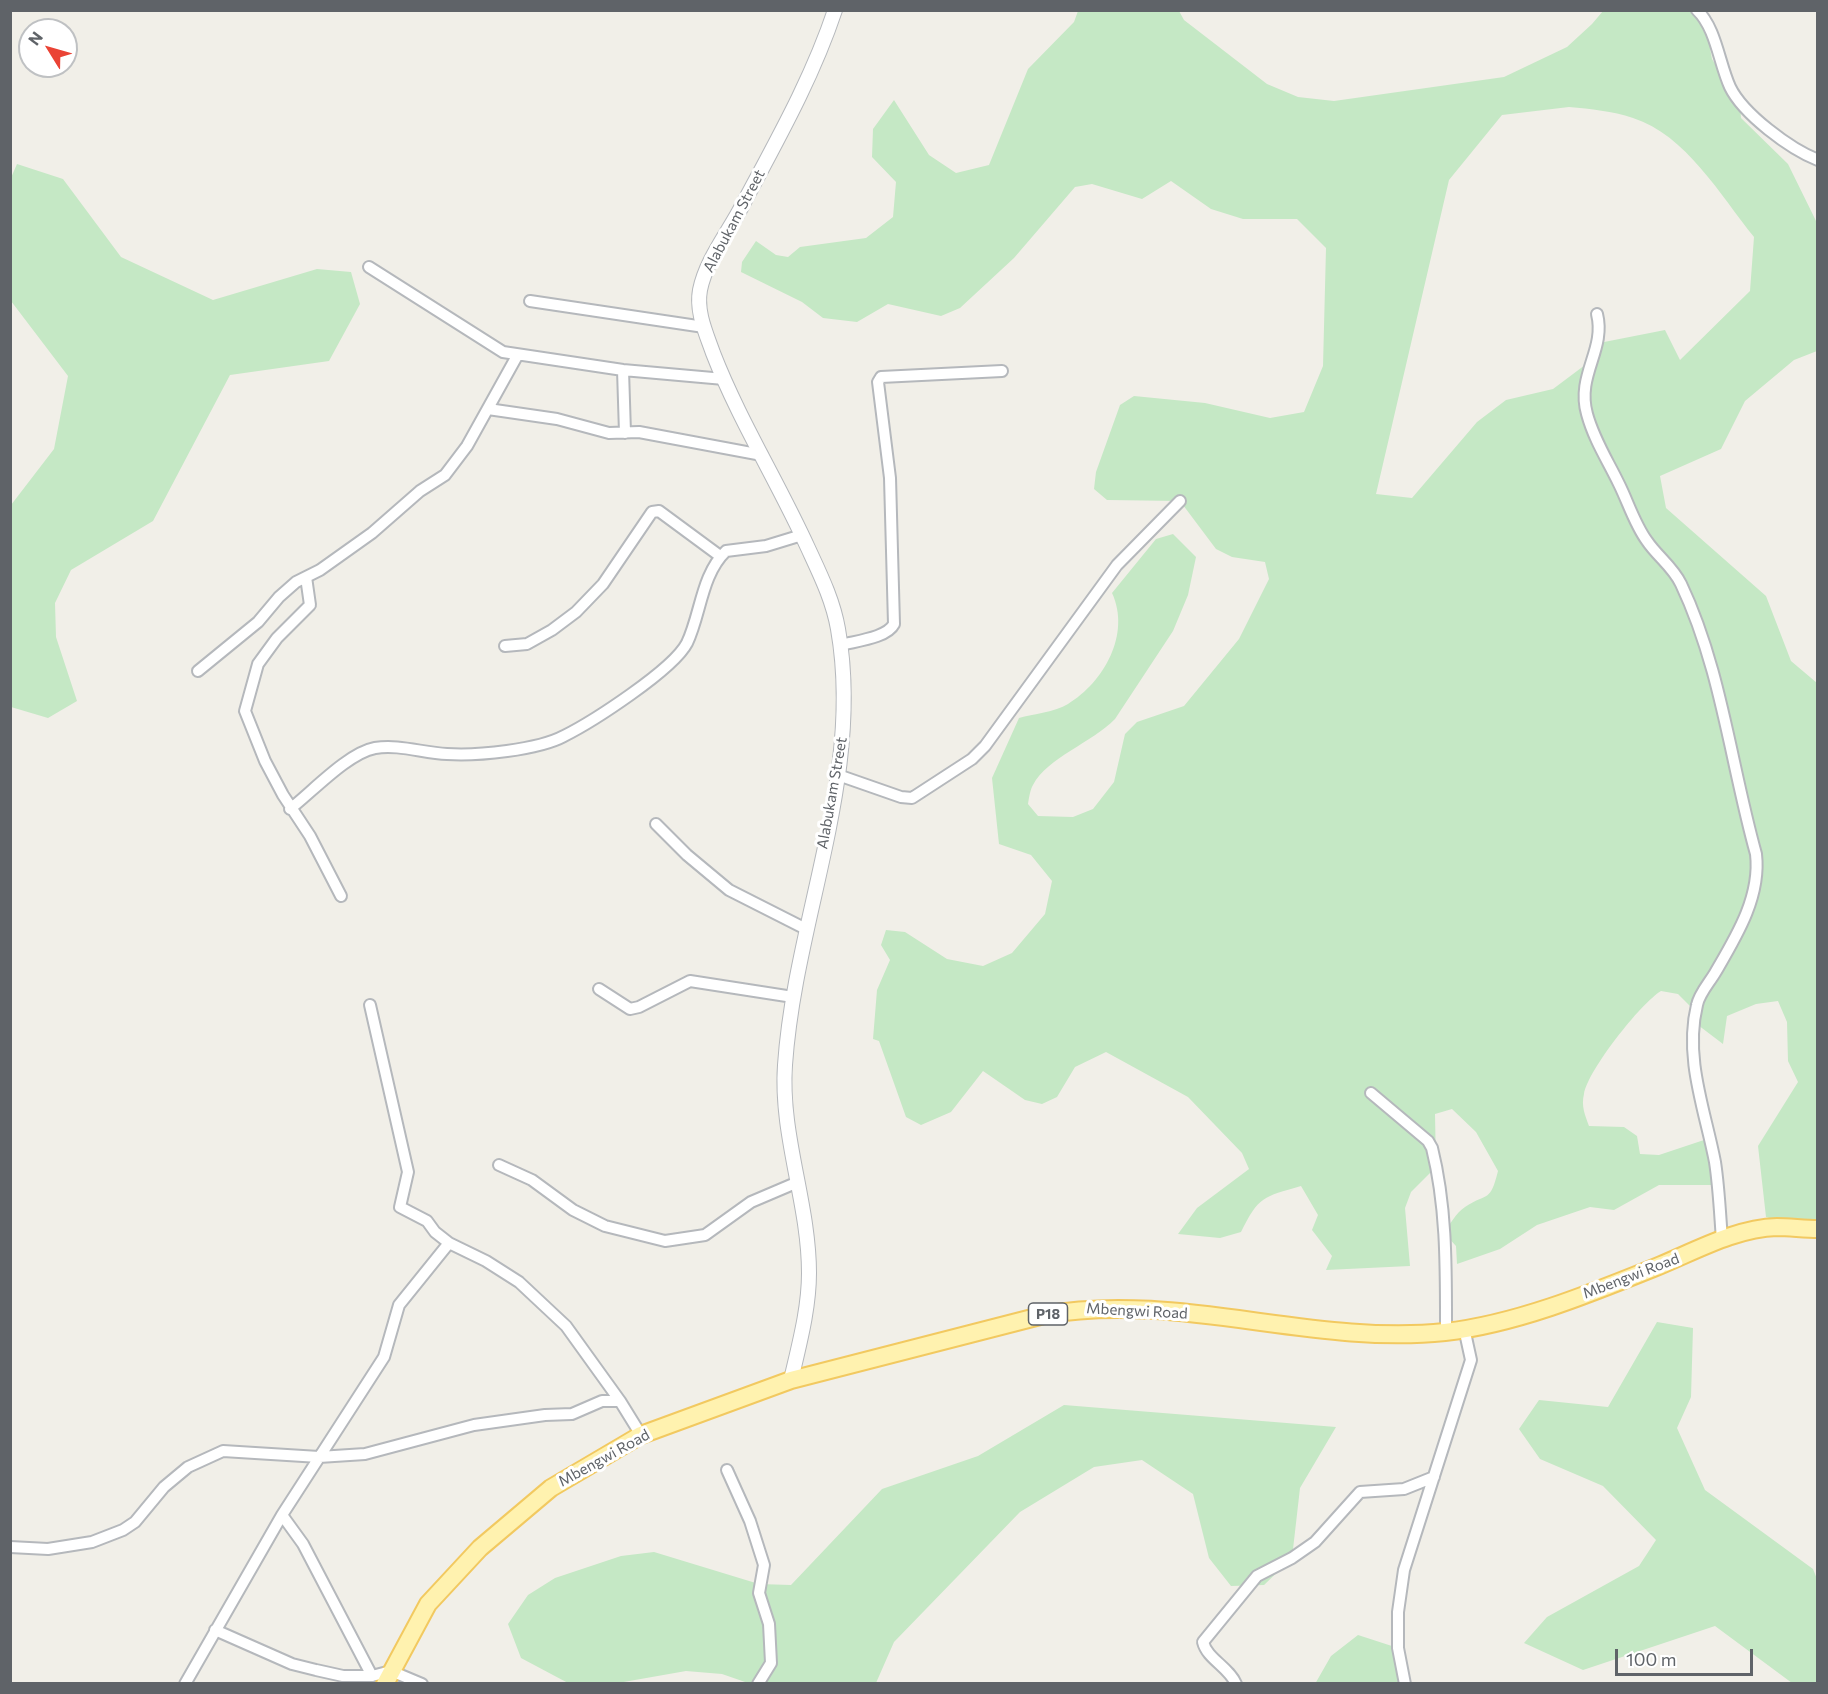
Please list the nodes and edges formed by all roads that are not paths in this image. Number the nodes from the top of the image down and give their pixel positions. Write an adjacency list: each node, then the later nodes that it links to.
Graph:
1 (835, 10): 7 (street, Alabukam Street)
2 (1697, 10): 3 (street)
3 (1818, 160)
4 (369, 267): 8 (street)
5 (530, 302): 7 (street)
6 (1597, 314): 34 (street)
7 (704, 327): 11 (street, Alabukam Street)
8 (518, 356): 9 (street); 12 (street)
9 (623, 370): 11 (street); 13 (street)
10 (1002, 371): 19 (street)
11 (724, 380): 14 (street, Alabukam Street)
12 (488, 409): 13 (street); 18 (street)
13 (626, 433): 14 (street)
14 (762, 455): 16 (street, Alabukam Street)
15 (1180, 501): 22 (street)
16 (802, 535): 17 (street); 19 (street, Alabukam Street)
17 (720, 556): 20 (street); 23 (street)
18 (306, 577): 21 (street); 23 (street)
19 (841, 645): 22 (street, Alabukam Street)
20 (505, 646)
21 (198, 671)
22 (838, 775): 26 (street, Alabukam Street)
23 (290, 809): 25 (street)
24 (656, 824): 26 (street)
25 (341, 896)
26 (806, 929): 28 (street, Alabukam Street)
27 (599, 989): 28 (street)
28 (794, 997): 32 (street, Alabukam Street)
29 (370, 1005): 35 (street)
30 (1371, 1093): 37 (street)
31 (499, 1166): 32 (street)
32 (798, 1182): 38 (street, Alabukam Street)
33 (1818, 1230): 34 (main road, Mbengwi Road / P18)
34 (1722, 1240): 36 (main road, Mbengwi Road / P18)
35 (449, 1243): 39 (street); 41 (street)
36 (1464, 1328): 37 (main road, Mbengwi Road / P18); 43 (street)
37 (1446, 1332): 38 (main road, Mbengwi Road / P18)
38 (791, 1380): 40 (main road, Mbengwi Road / P18)
39 (620, 1401): 40 (street); 41 (street)
40 (641, 1435): 47 (main road, Mbengwi Road / P18)
41 (319, 1457): 44 (street); 45 (street)
42 (727, 1470): 50 (street)
43 (1434, 1477): 51 (street); 52 (street)
44 (282, 1515): 46 (street); 47 (street)
45 (10, 1547)
46 (214, 1630): 47 (street); 48 (street)
47 (383, 1677): 49 (street)
48 (185, 1683)
49 (422, 1683)
50 (758, 1683)
51 (1236, 1683)
52 (1405, 1683)

